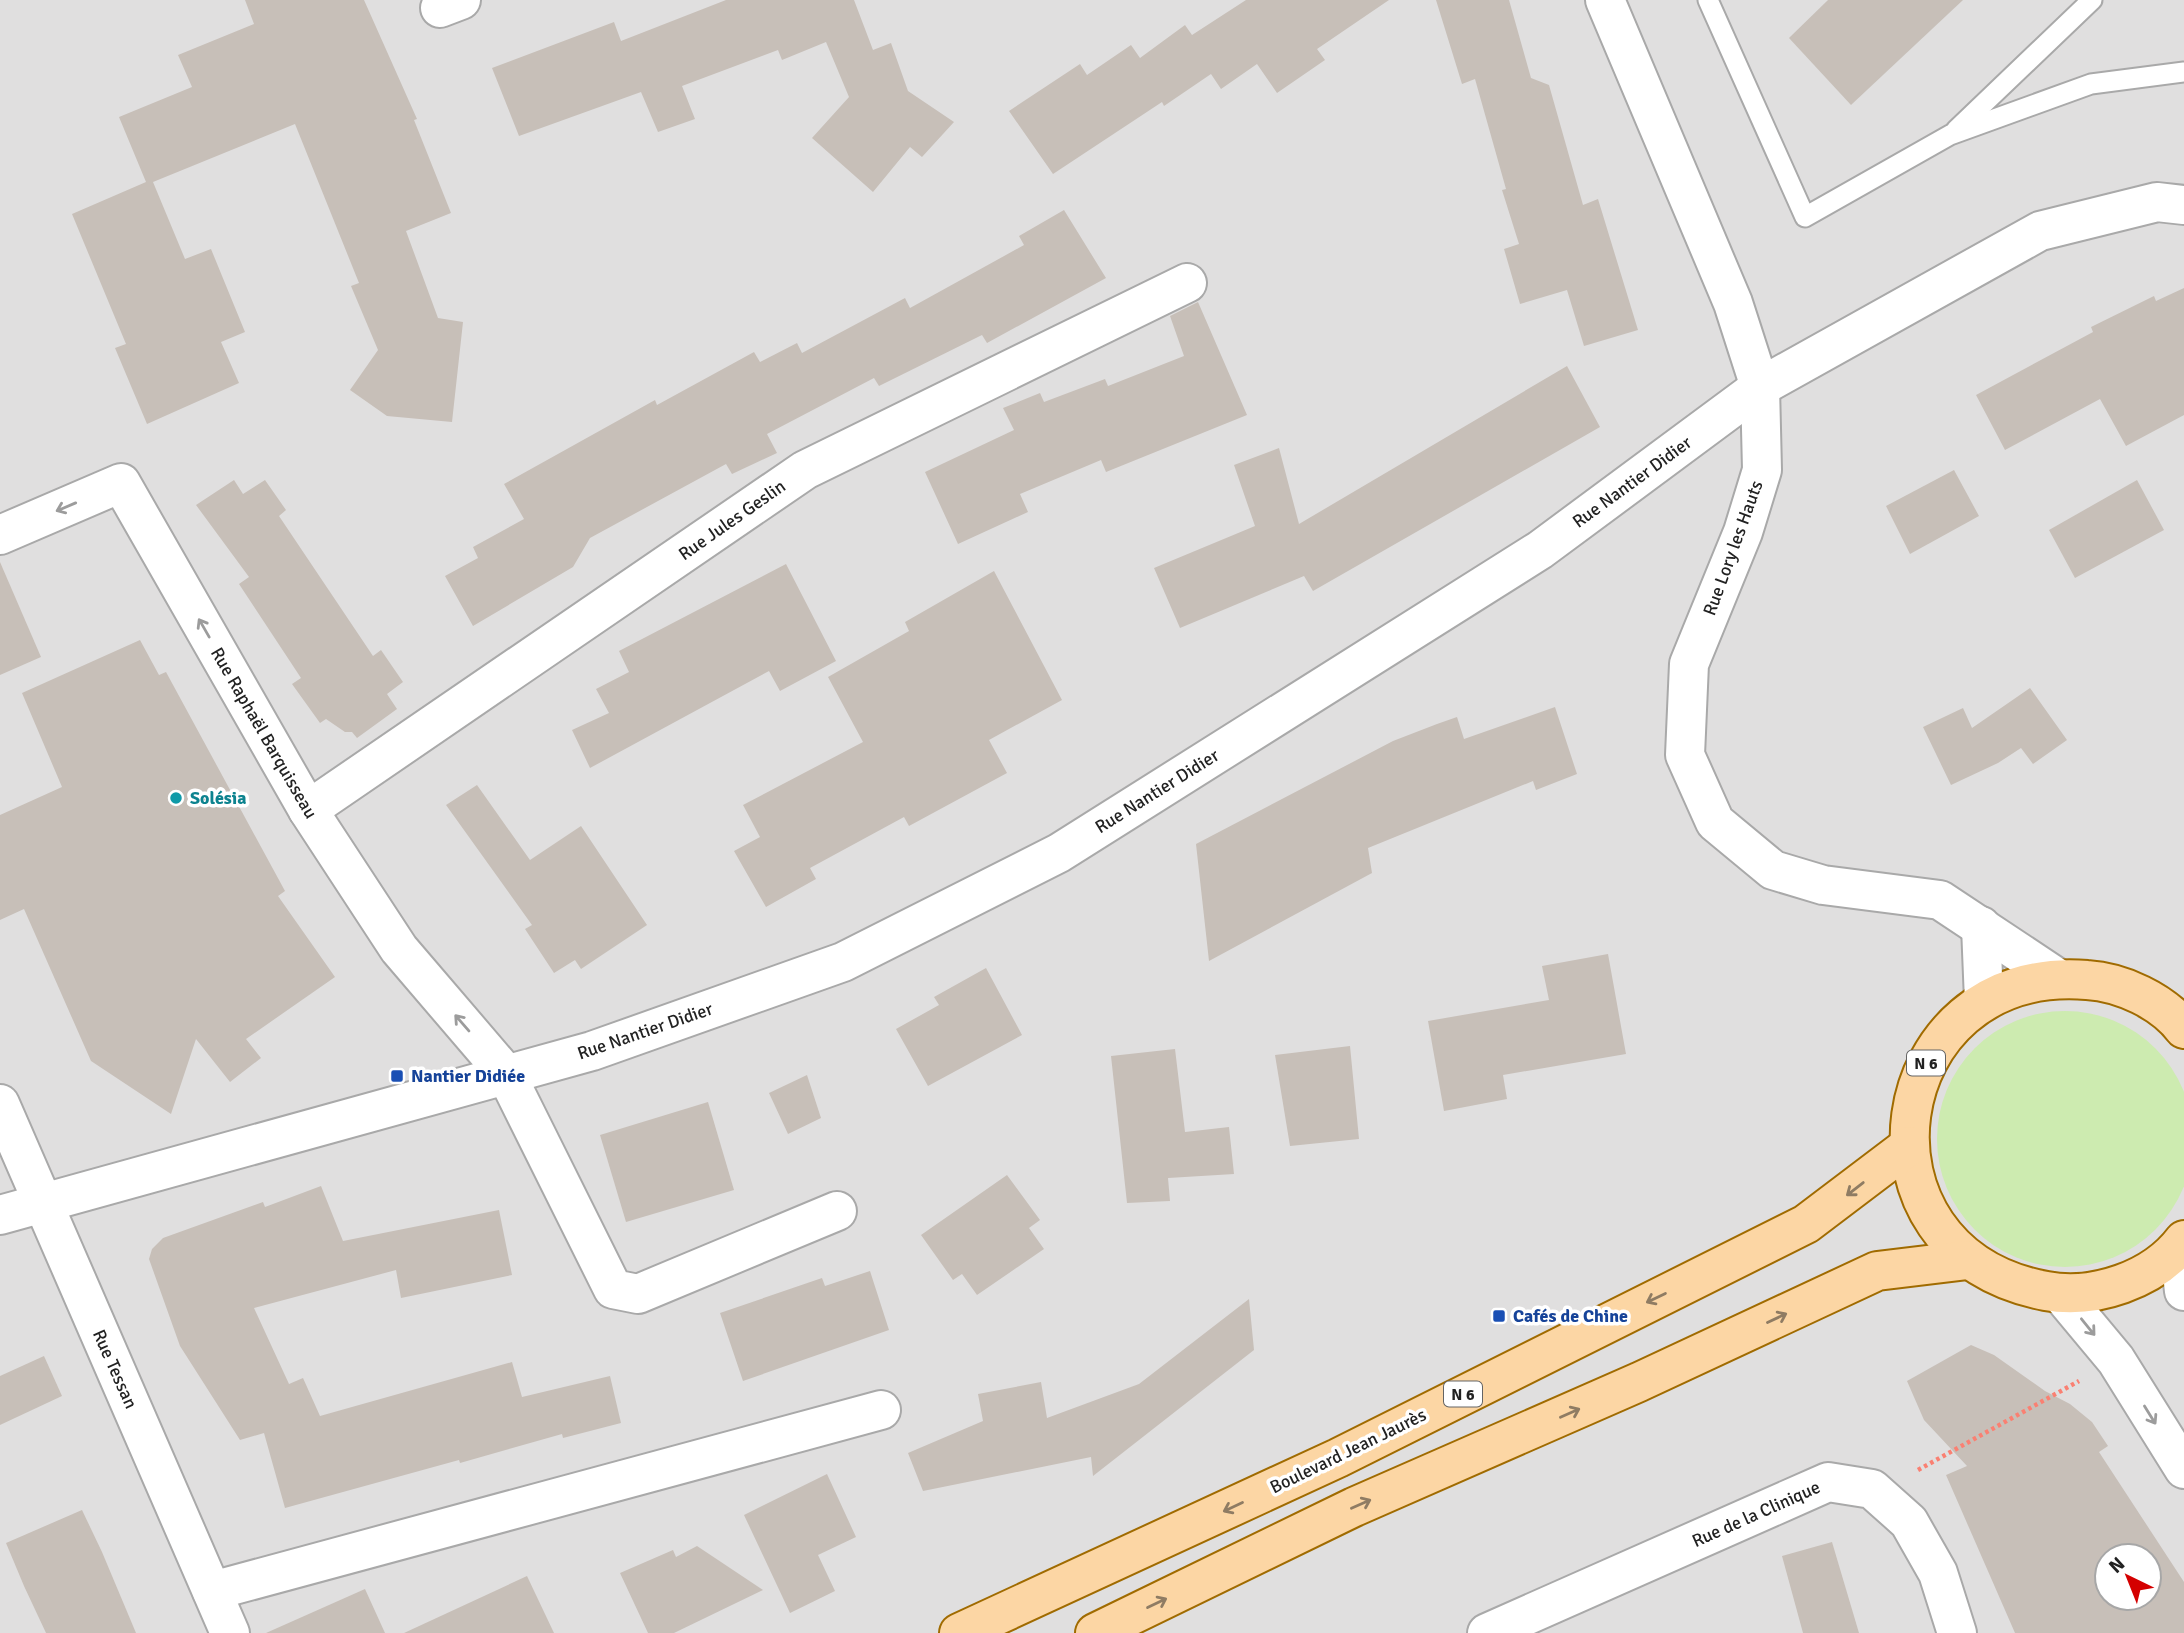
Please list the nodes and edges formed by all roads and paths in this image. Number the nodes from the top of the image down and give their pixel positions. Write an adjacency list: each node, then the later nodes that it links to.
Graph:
1 (1605, 0): 8 (street, Rue Lory les Hauts)
2 (1708, 0): 5 (lane)
3 (2092, 0): 5 (lane)
4 (2184, 72): 5 (lane)
5 (1950, 135)
6 (2184, 205): 8 (street, Rue Nantier Didier)
7 (1187, 283): 10 (street, Rue Jules Geslin)
8 (1760, 387): 11 (street, Rue Lory les Hauts); 15 (street, Rue Nantier Didier)
9 (0, 535): 10 (street, Rue Raphaël Barquisseau, one-way to 9)
10 (308, 810): 15 (street, Rue Raphaël Barquisseau, one-way to 10)
11 (1981, 926): 12 (street, Rue Lory les Hauts); 13 (street)
12 (2056, 977): 13 (main road, N 6); 14 (main road, N 6)
13 (1984, 1001): 17 (main road, N 6)
14 (2183, 1025)
15 (506, 1074): 18 (street, Rue Nantier Didier); 19 (street, Rue Raphaël Barquisseau)
16 (0, 1104): 18 (street, Rue Tessan)
17 (1909, 1146): 22 (main road, N 6); 31 (main road, Boulevard Jean Jaurès / N 6, one-way to 31)
18 (41, 1202): 20 (street, Rue Nantier Didier); 29 (street, Rue Tessan)
19 (837, 1211)
20 (0, 1215)
21 (2181, 1244): 23 (street); 24 (main road, N 6)
22 (1968, 1260): 24 (main road, N 6); 32 (main road, one-way to 22)
23 (2184, 1291)
24 (2062, 1294): 25 (street, one-way to 25)
25 (2116, 1360): 27 (path); 28 (street, one-way to 28)
26 (881, 1410): 29 (street)
27 (1921, 1468)
28 (2184, 1469)
29 (212, 1591): 30 (street, Rue Tessan)
30 (230, 1633)
31 (958, 1633)
32 (1095, 1633)
33 (1487, 1633): 34 (street, Rue de la Clinique)
34 (1957, 1633)

